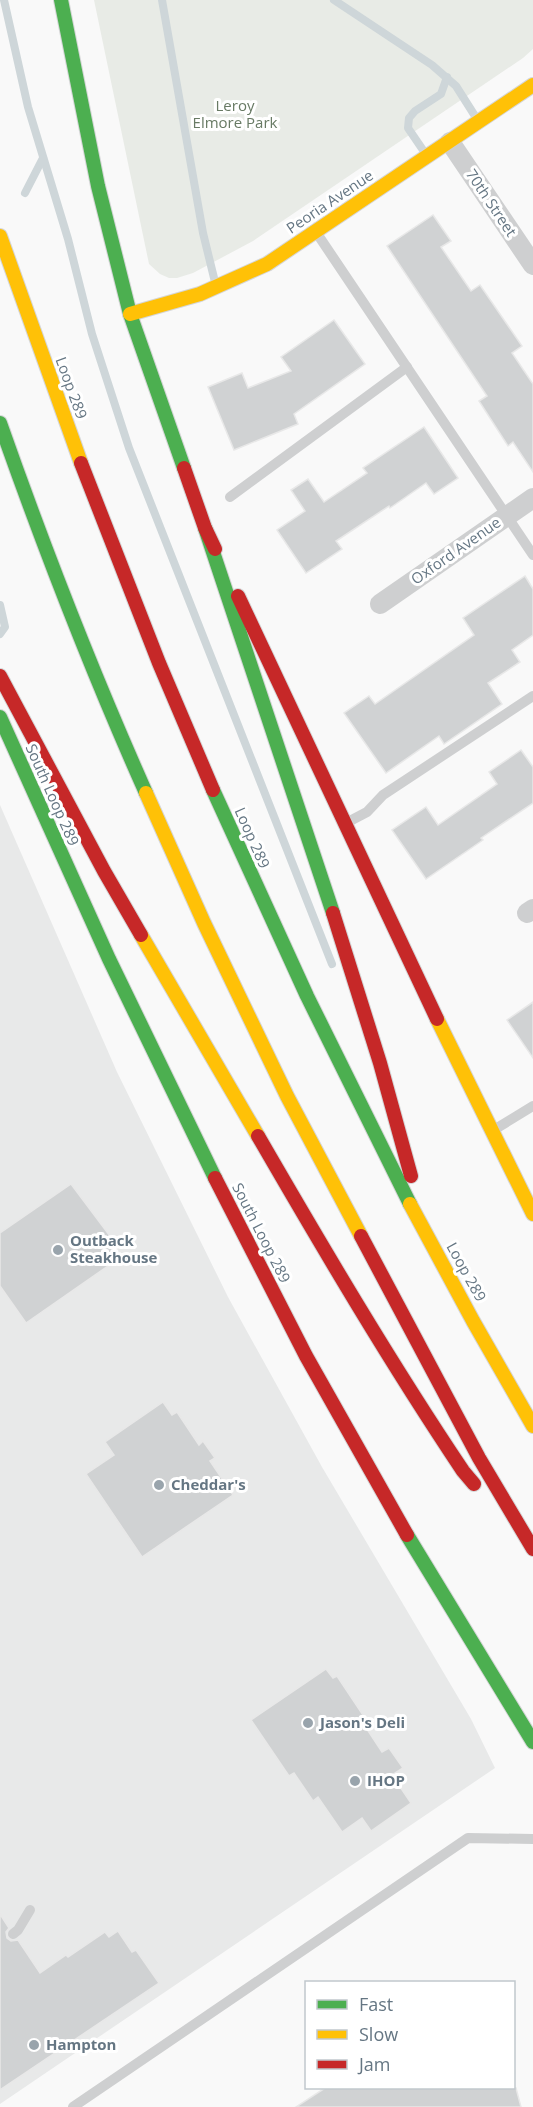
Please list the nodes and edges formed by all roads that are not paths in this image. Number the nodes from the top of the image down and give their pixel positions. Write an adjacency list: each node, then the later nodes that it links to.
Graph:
1 (61, 0): 7 (main road)
2 (533, 85): 3 (main road, Peoria Avenue)
3 (450, 142): 4 (main road, Peoria Avenue); 6 (street, 70th Street)
4 (316, 232): 7 (main road, Peoria Avenue); 8 (lane)
5 (0, 236): 23 (main road, Loop 289)
6 (533, 265)
7 (130, 314): 13 (main road)
8 (407, 367): 10 (lane); 12 (lane)
9 (0, 423): 25 (main road)
10 (230, 497)
11 (533, 498): 12 (street, Oxford Avenue)
12 (507, 516): 14 (lane); 15 (street, Oxford Avenue)
13 (205, 528): 19 (main road); 23 (main road)
14 (533, 555)
15 (380, 604)
16 (0, 676): 26 (main road)
17 (533, 696): 19 (lane)
18 (0, 717): 27 (main road, South Loop 289)
19 (346, 823): 21 (main road)
20 (533, 1106): 21 (lane)
21 (491, 1132): 22 (main road)
22 (533, 1214)
23 (426, 1233): 24 (main road, Loop 289)
24 (533, 1426)
25 (533, 1549)
26 (533, 1554)
27 (533, 1742)
28 (533, 1839): 31 (lane)
29 (30, 1910): 30 (lane)
30 (13, 1934)
31 (73, 2107)

